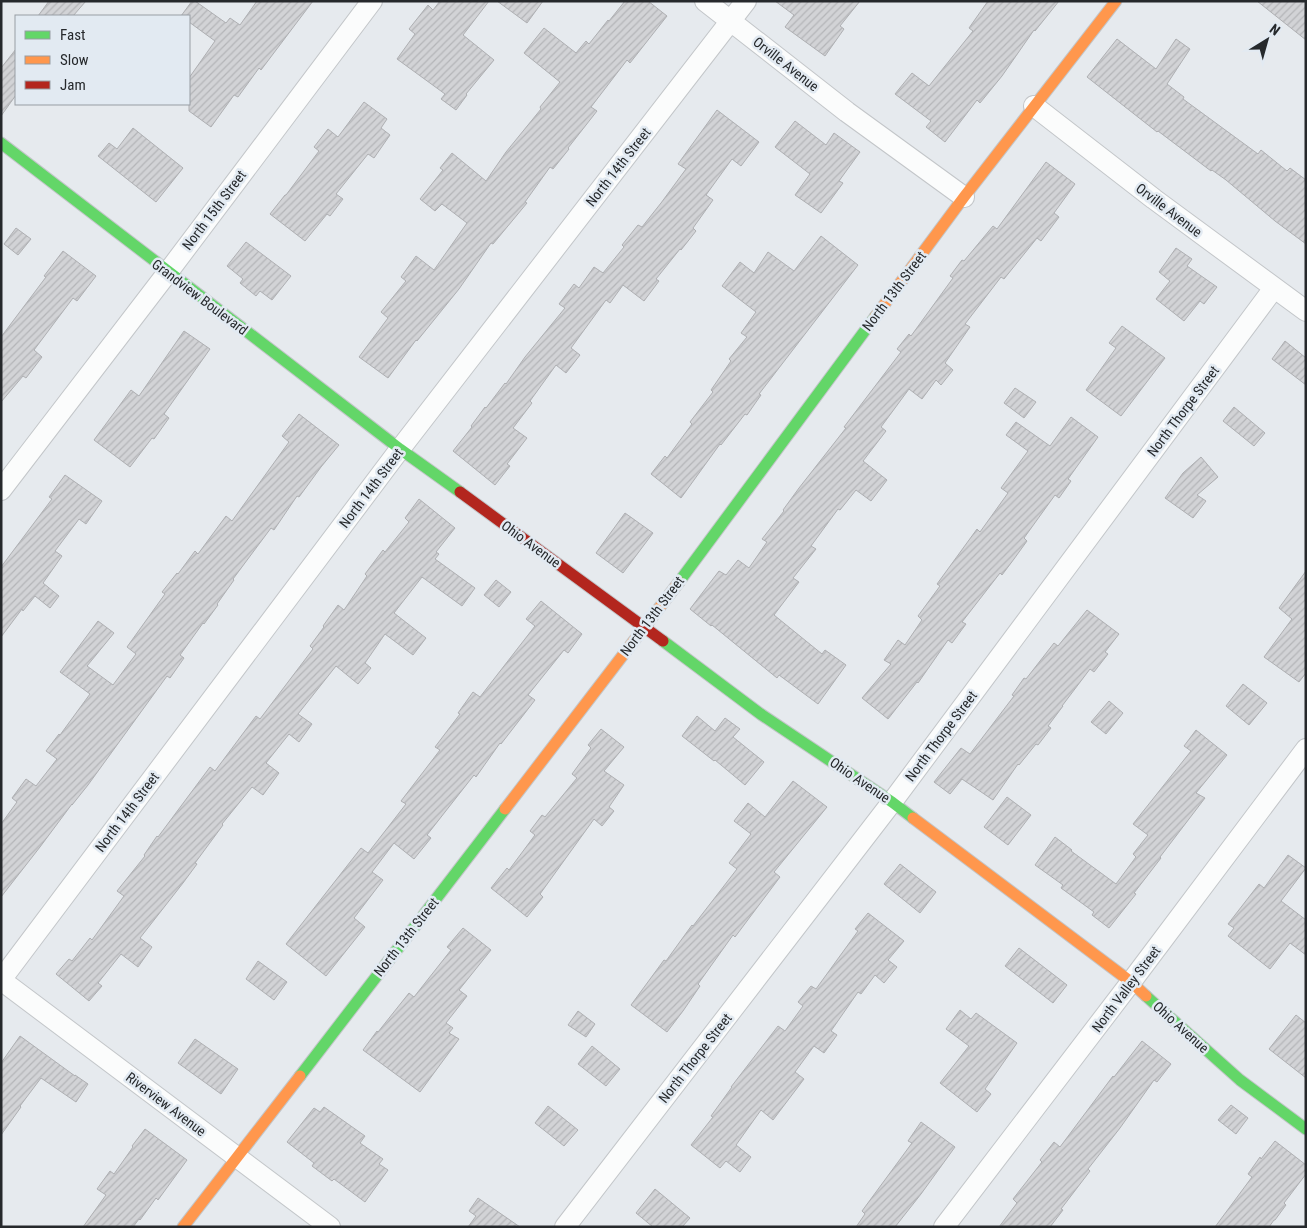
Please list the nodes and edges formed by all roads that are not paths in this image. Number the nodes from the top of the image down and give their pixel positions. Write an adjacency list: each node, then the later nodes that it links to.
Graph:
1 (372, 1): 9 (street, North 15th Street)
2 (705, 1): 5 (street, Orville Avenue)
3 (746, 1): 5 (street, North 14th Street)
4 (1116, 1): 6 (street, North 13th Street)
5 (730, 22): 8 (street, Orville Avenue); 12 (street, North 14th Street)
6 (1034, 106): 8 (street, North 13th Street); 10 (street, Orville Avenue)
7 (1, 143): 9 (street, Grandview Boulevard)
8 (964, 197): 14 (street, North 13th Street)
9 (168, 272): 12 (street, Grandview Boulevard); 13 (street, North 15th Street)
10 (1274, 288): 11 (street, Orville Avenue); 16 (street, North Thorpe Street)
11 (1306, 311)
12 (400, 449): 14 (street, Ohio Avenue); 17 (street, North 14th Street)
13 (1, 490)
14 (645, 626): 16 (street, Ohio Avenue); 20 (street, North 13th Street)
15 (1306, 749): 18 (street, North Valley Street)
16 (892, 802): 18 (street, Ohio Avenue); 23 (street, North Thorpe Street)
17 (1, 980): 20 (street, Riverview Avenue)
18 (1131, 982): 19 (street, Ohio Avenue); 24 (street, North Valley Street)
19 (1306, 1129)
20 (236, 1157): 21 (street, North 13th Street); 22 (street, Riverview Avenue)
21 (183, 1227)
22 (330, 1227)
23 (566, 1227)
24 (944, 1227)

